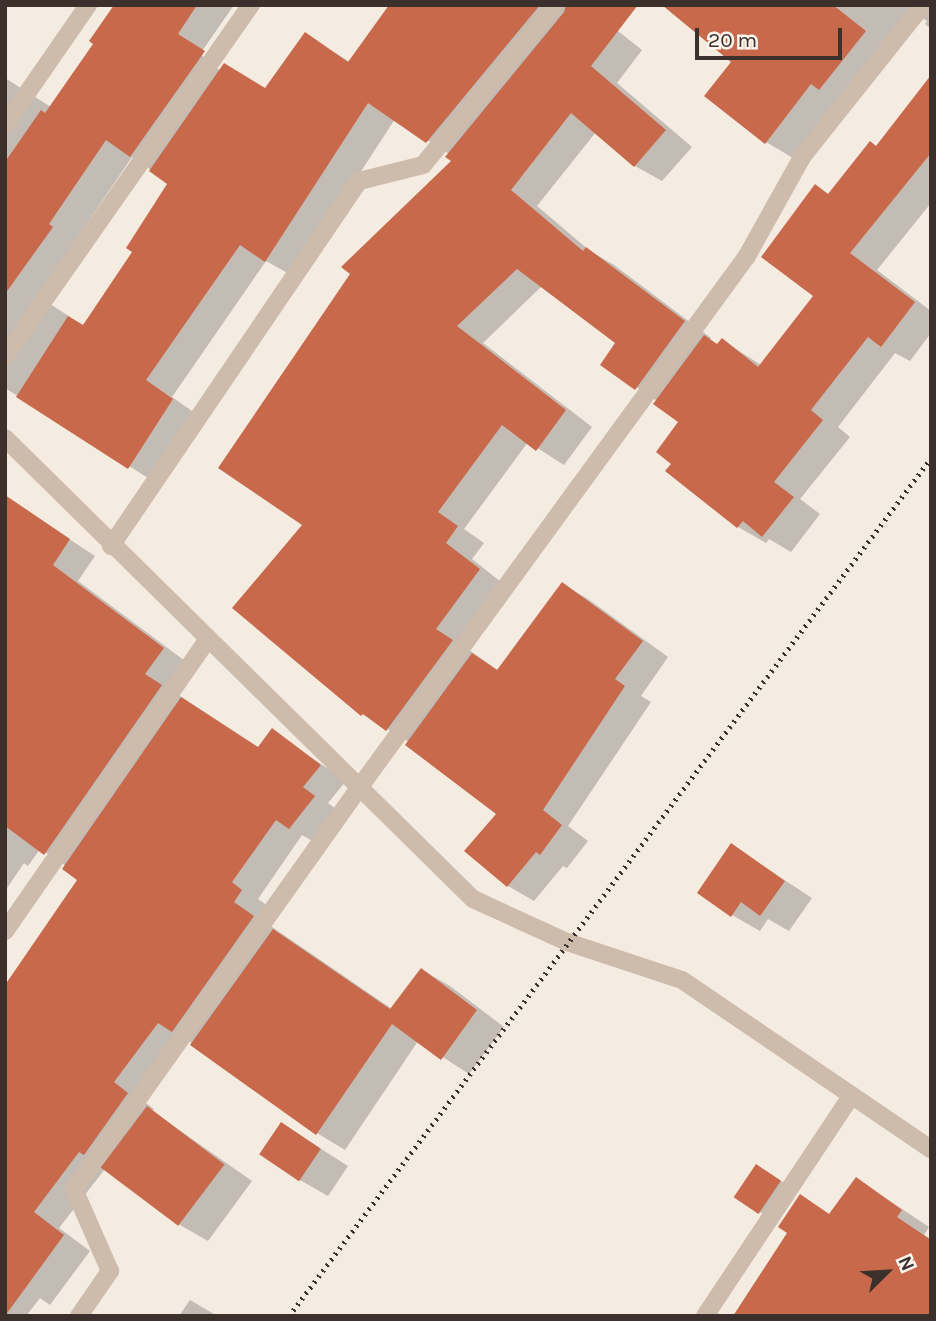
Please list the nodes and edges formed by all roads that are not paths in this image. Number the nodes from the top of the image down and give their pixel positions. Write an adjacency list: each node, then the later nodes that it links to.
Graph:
1 (88, 5): 5 (street)
2 (251, 5): 6 (street)
3 (555, 5): 8 (street)
4 (923, 5): 10 (street)
5 (5, 125)
6 (5, 356)
7 (5, 438): 8 (street)
8 (111, 545): 9 (street)
9 (207, 640): 10 (street); 11 (street)
10 (359, 789): 12 (street); 14 (street)
11 (5, 931)
12 (852, 1095): 13 (street); 15 (street)
13 (931, 1149)
14 (79, 1316)
15 (705, 1316)

